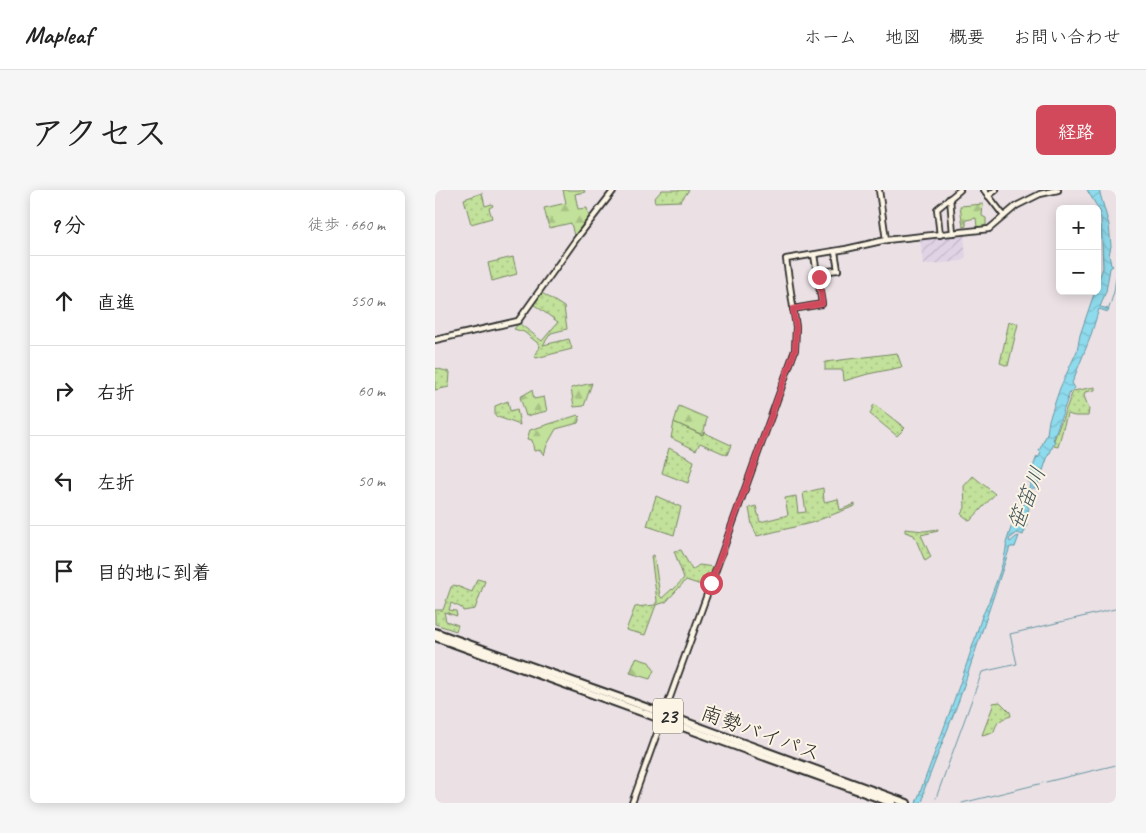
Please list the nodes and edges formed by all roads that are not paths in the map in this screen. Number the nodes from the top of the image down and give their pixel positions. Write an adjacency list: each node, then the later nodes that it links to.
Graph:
1 (614, 190): 17 (street)
2 (879, 190): 12 (street)
3 (960, 190): 8 (street)
4 (984, 190): 7 (street)
5 (996, 190): 7 (street)
6 (1058, 190): 9 (street)
7 (988, 196): 9 (street)
8 (949, 198): 10 (street); 11 (street)
9 (1004, 216): 10 (street)
10 (953, 233): 11 (street)
11 (940, 234): 12 (street)
12 (886, 240): 13 (street)
13 (835, 252): 14 (street); 15 (street)
14 (814, 256): 15 (street); 16 (street)
15 (818, 272): 16 (street)
16 (793, 309): 20 (street)
17 (435, 340)
18 (435, 632): 20 (highway, 南勢バイパス / 23)
19 (435, 637): 20 (highway, 南勢バイパス / 23)
20 (663, 717): 21 (highway, 南勢バイパス / 23); 22 (street); 23 (highway, 南勢バイパス / 23)
21 (904, 802)
22 (632, 803)
23 (892, 803)

